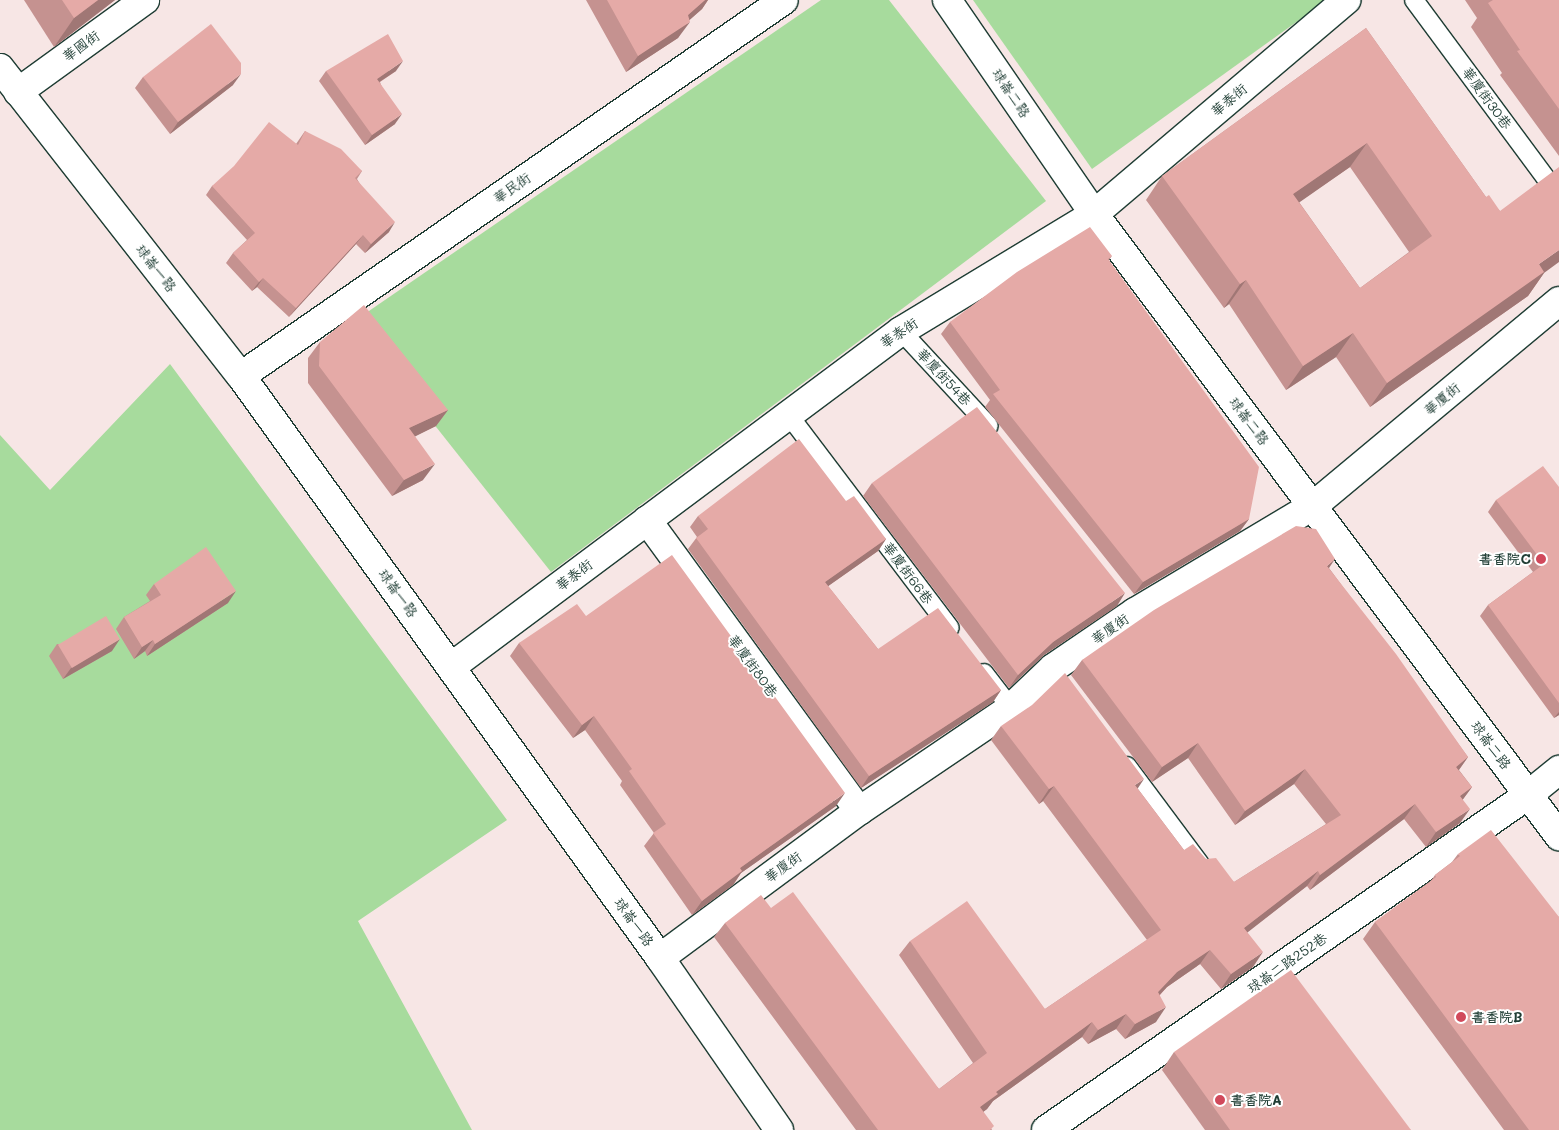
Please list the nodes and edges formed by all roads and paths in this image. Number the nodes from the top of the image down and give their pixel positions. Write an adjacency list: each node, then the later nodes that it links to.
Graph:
1 (145, 0): 7 (street, 華國街)
2 (784, 0): 12 (street, 華民街)
3 (947, 0): 9 (street, 球崙二路)
4 (1346, 0): 9 (street, 華泰街)
5 (1414, 0): 8 (lane, 華廈街30巷)
6 (0, 68): 7 (street, 球崙一路)
7 (18, 92): 12 (street, 球崙一路)
8 (1559, 196)
9 (1094, 214): 11 (street, 華泰街); 15 (street, 球崙二路)
10 (1559, 301): 15 (street, 華廈街)
11 (901, 331): 13 (street, 華泰街); 14 (lane, 華廈街54巷)
12 (241, 376): 19 (street, 球崙一路)
13 (788, 414): 16 (street, 華泰街); 17 (lane, 華廈街66巷)
14 (1002, 443)
15 (1313, 506): 20 (street, 華廈街); 23 (street, 球崙二路)
16 (647, 520): 19 (street, 華泰街); 24 (street, 華廈街80巷)
17 (963, 645)
18 (975, 661): 20 (lane)
19 (451, 667): 27 (street, 球崙一路)
20 (1011, 708): 24 (street, 華廈街)
21 (1118, 754): 26 (lane)
22 (1559, 770): 23 (street, 球崙二路252巷)
23 (1528, 795): 25 (street, 球崙二路); 29 (street, 球崙二路252巷)
24 (859, 811): 27 (street, 華廈街)
25 (1559, 836)
26 (1200, 864)
27 (660, 958): 28 (street, 球崙一路)
28 (779, 1130)
29 (1046, 1130)

